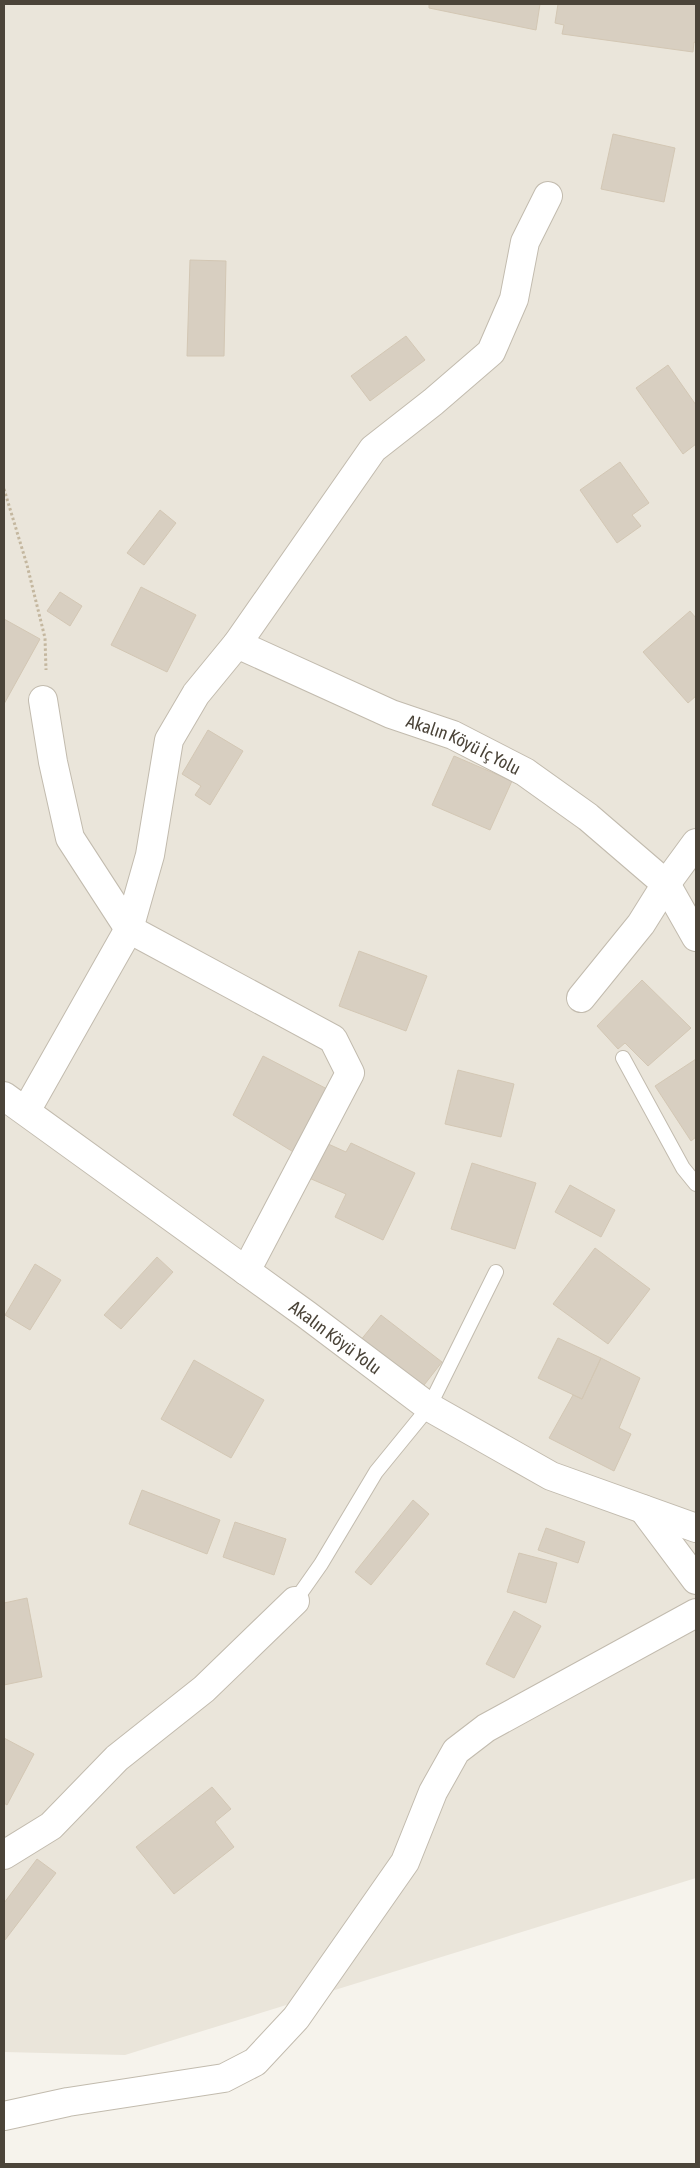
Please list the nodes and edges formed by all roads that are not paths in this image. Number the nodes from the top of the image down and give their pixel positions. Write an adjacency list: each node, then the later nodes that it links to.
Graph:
1 (548, 196): 2 (street)
2 (237, 644): 5 (street, Akalın Köyü İç Yolu); 6 (street)
3 (43, 700): 6 (street)
4 (696, 843): 5 (street)
5 (666, 884): 7 (street, Akalın Köyü İç Yolu); 8 (street)
6 (129, 929): 11 (street); 13 (street)
7 (696, 937)
8 (581, 998)
9 (623, 1058): 12 (lane)
10 (4, 1096): 11 (street, Akalın Köyü Yolu)
11 (26, 1111): 13 (street, Akalın Köyü Yolu)
12 (696, 1184)
13 (246, 1271): 15 (street, Akalın Köyü Yolu)
14 (496, 1272): 15 (lane)
15 (429, 1407): 16 (street, Akalın Köyü Yolu); 19 (lane)
16 (643, 1509): 17 (street, Akalın Köyü Yolu); 18 (street)
17 (696, 1528)
18 (696, 1580)
19 (295, 1601): 21 (street)
20 (696, 1613): 22 (street)
21 (4, 1856)
22 (4, 2116)

